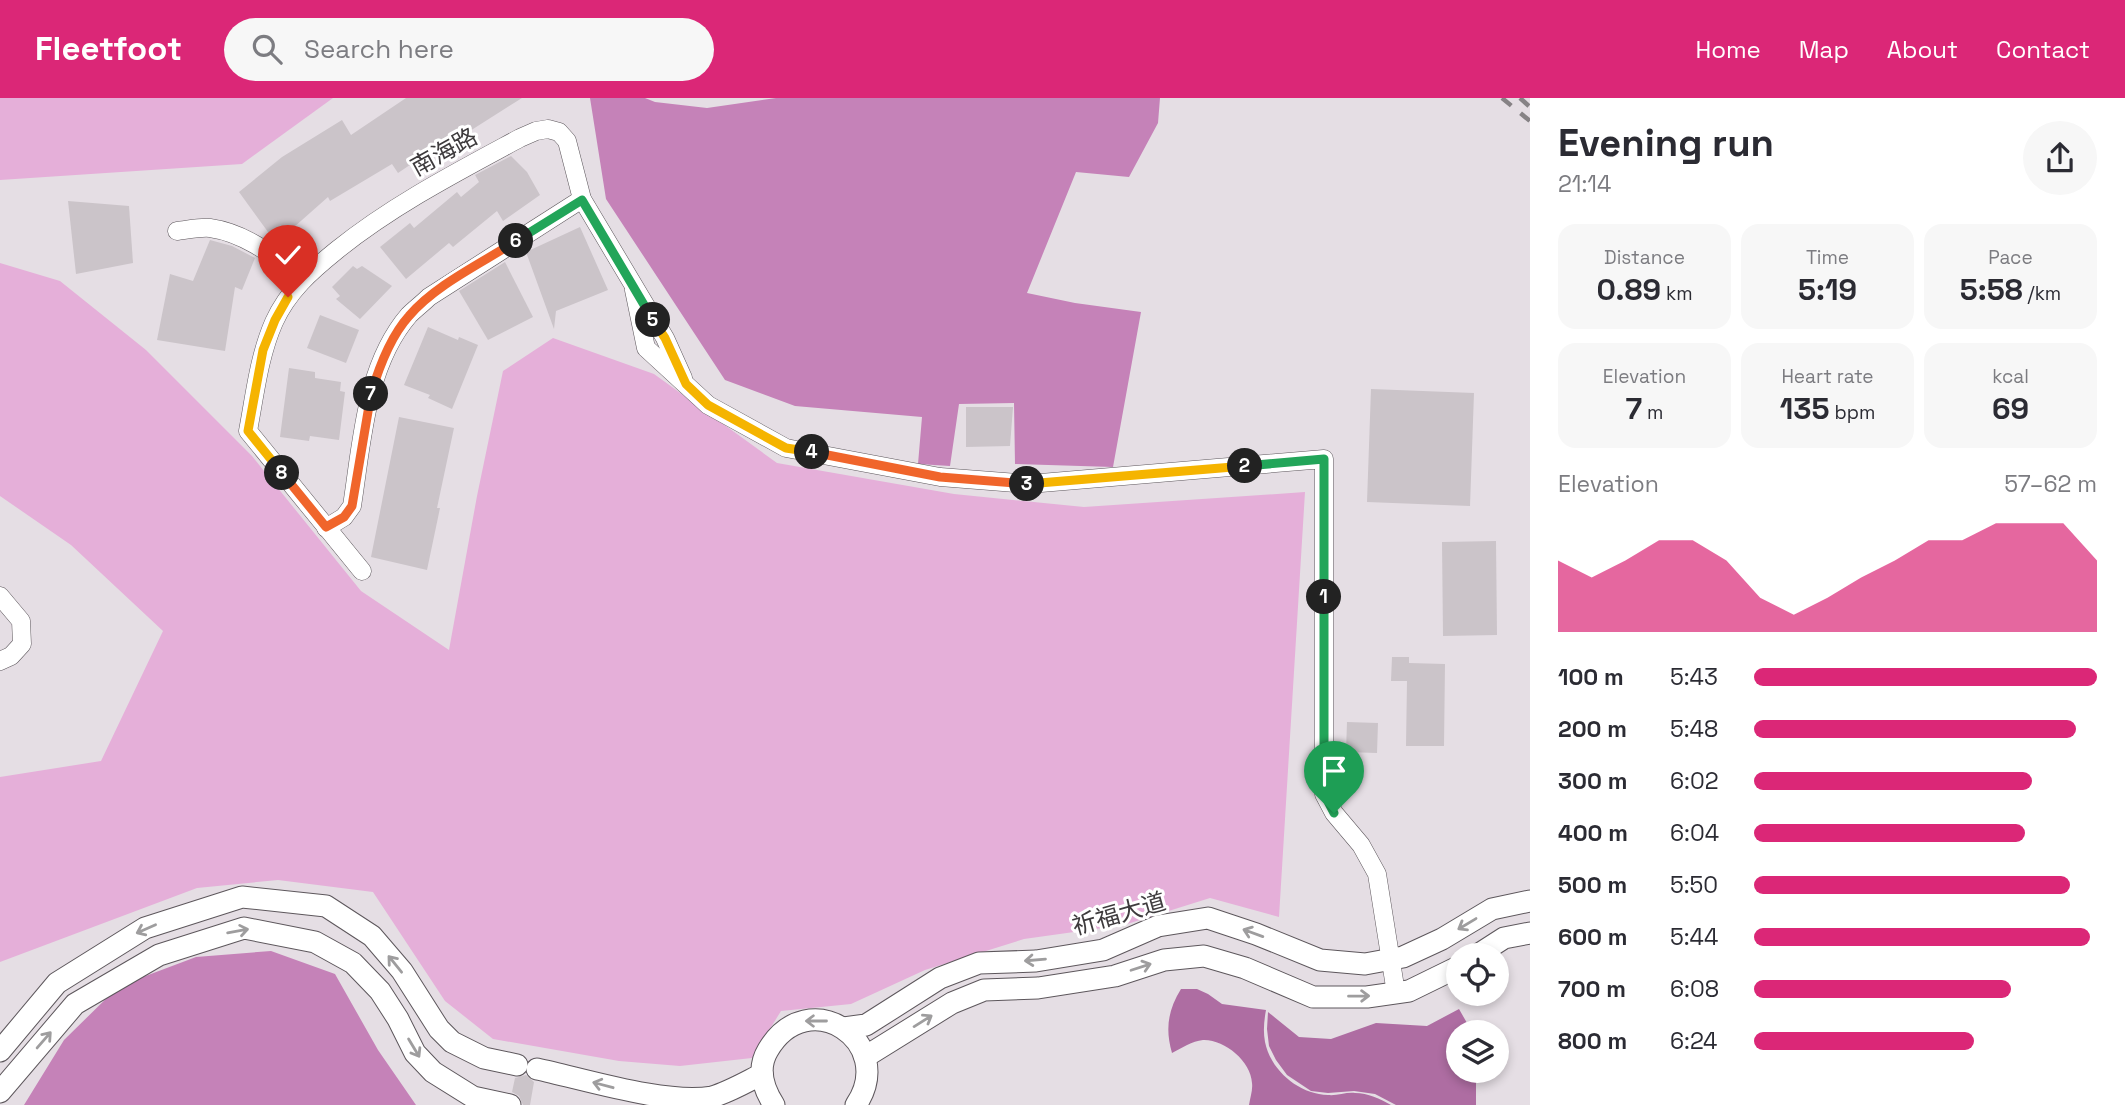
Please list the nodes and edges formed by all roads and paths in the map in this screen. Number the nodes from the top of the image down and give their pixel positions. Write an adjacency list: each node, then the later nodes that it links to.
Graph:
1 (582, 200): 3 (street, 南海路); 4 (street); 11 (street, 南海路)
2 (177, 231): 3 (street)
3 (303, 278): 4 (street, 南海路)
4 (326, 527): 5 (street, 南海路)
5 (362, 571)
6 (0, 596): 7 (street)
7 (0, 661)
8 (1530, 901): 11 (street, 祈福大道, one-way to 11)
9 (1530, 933): 10 (street)
10 (1496, 943)
11 (1390, 959): 13 (street); 14 (street, 祈福大道, one-way to 14)
12 (1446, 973): 13 (street)
13 (1396, 993): 16 (street, one-way to 13)
14 (844, 1028): 16 (street); 17 (street, one-way to 17)
15 (0, 1051): 17 (street, one-way to 15)
16 (865, 1057): 21 (street)
17 (762, 1074): 20 (street)
18 (0, 1092): 19 (street, one-way to 19)
19 (510, 1105)
20 (772, 1105)
21 (856, 1105)

